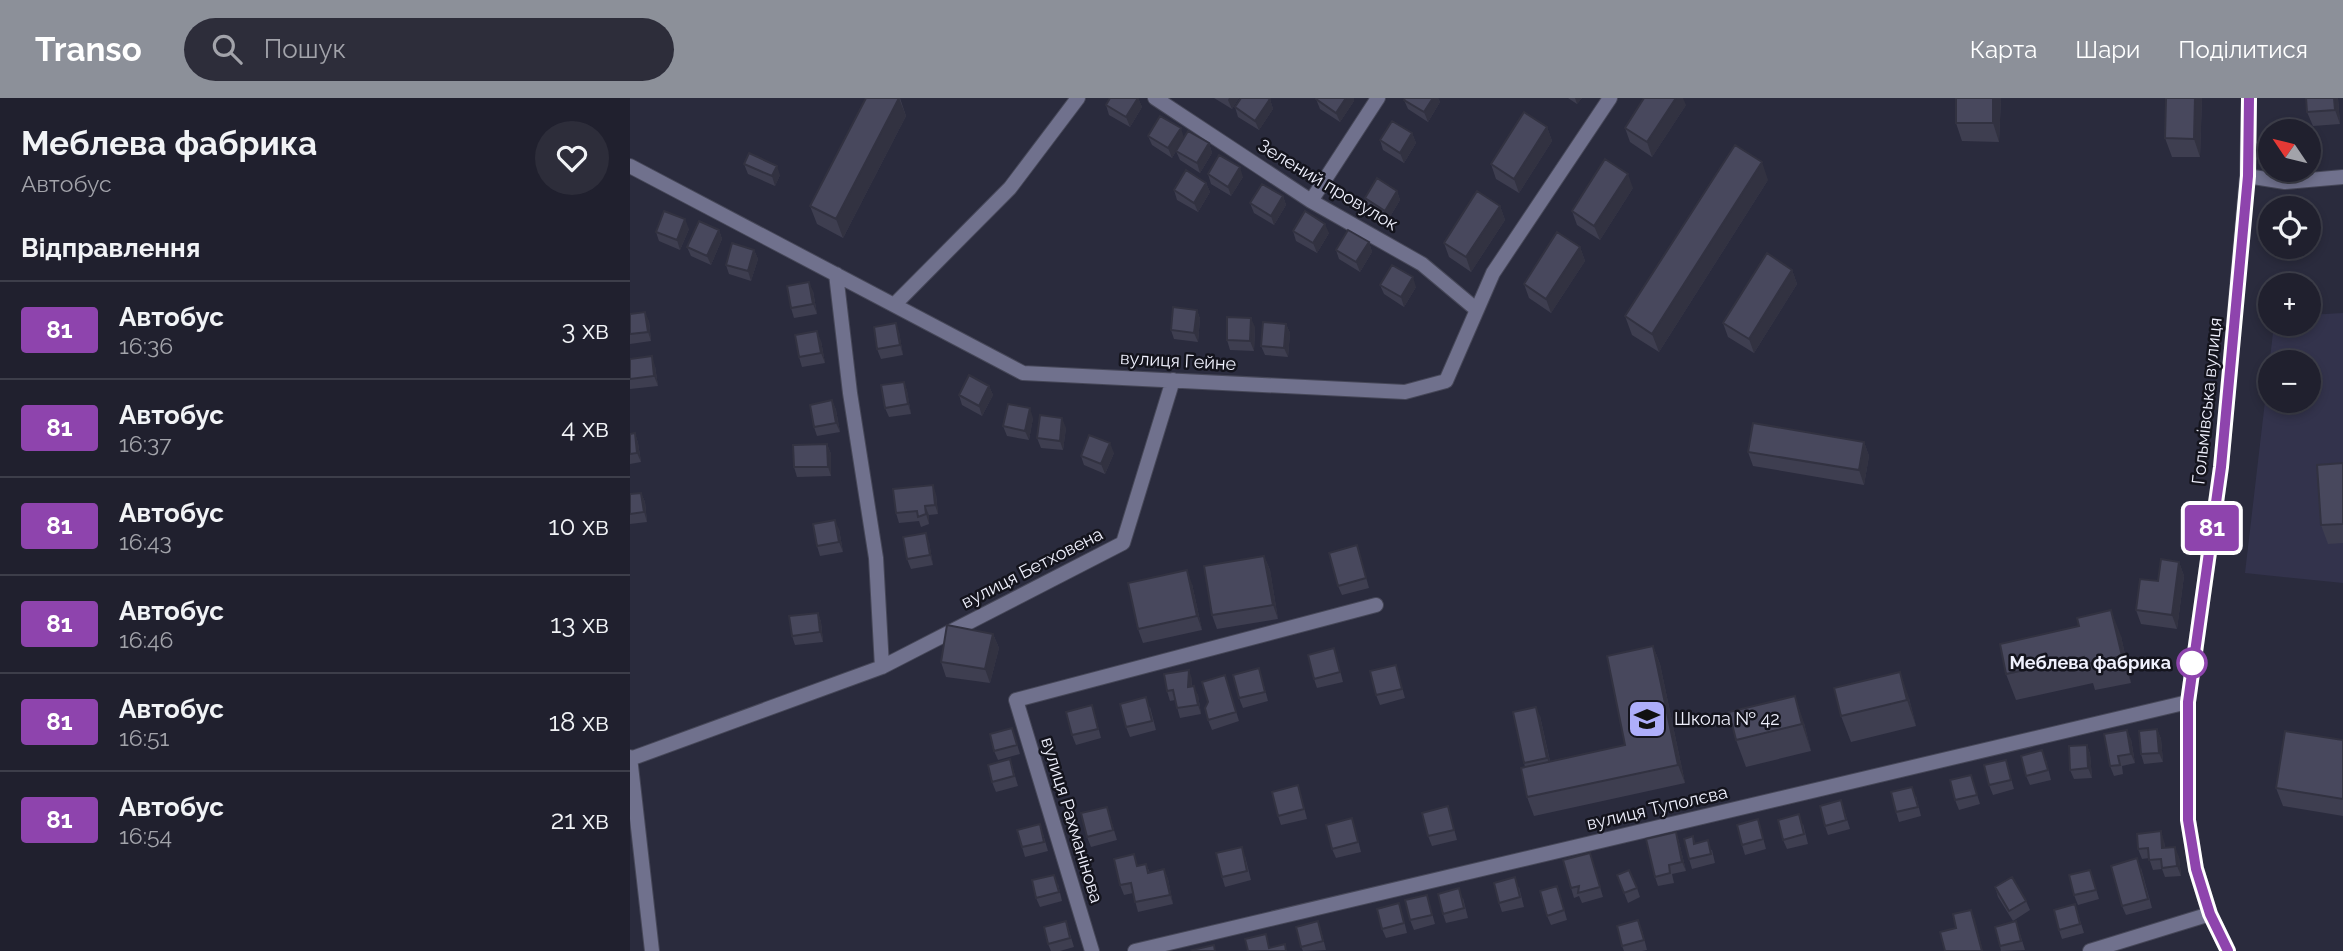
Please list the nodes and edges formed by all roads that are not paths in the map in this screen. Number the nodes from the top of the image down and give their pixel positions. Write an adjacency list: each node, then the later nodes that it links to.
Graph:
1 (1078, 98): 11 (street)
2 (1155, 98): 9 (street, Зелений провулок)
3 (1378, 98): 9 (street)
4 (1610, 98): 12 (street, вулиця Гейне)
5 (2249, 98): 7 (street, Гольмівська вулиця)
6 (630, 166): 10 (street, вулиця Гейне)
7 (2248, 176): 8 (street); 16 (street, Гольмівська вулиця)
8 (2343, 177)
9 (1311, 201): 12 (street, Зелений провулок)
10 (836, 274): 11 (street, вулиця Гейне); 15 (street)
11 (894, 305): 13 (street, вулиця Гейне)
12 (1477, 310): 13 (street, вулиця Гейне)
13 (1173, 380): 15 (street, вулиця Бетховена)
14 (1376, 605): 20 (street, вулиця Рахманінова)
15 (882, 667): 17 (street, вулиця Бетховена)
16 (2188, 702): 18 (street, Гольмівська вулиця); 21 (street, вулиця Туполєва)
17 (630, 758): 19 (street)
18 (2210, 914): 22 (street); 23 (street, Гольмівська вулиця)
19 (652, 951)
20 (1092, 951)
21 (1135, 951)
22 (2090, 951)
23 (2228, 951)

